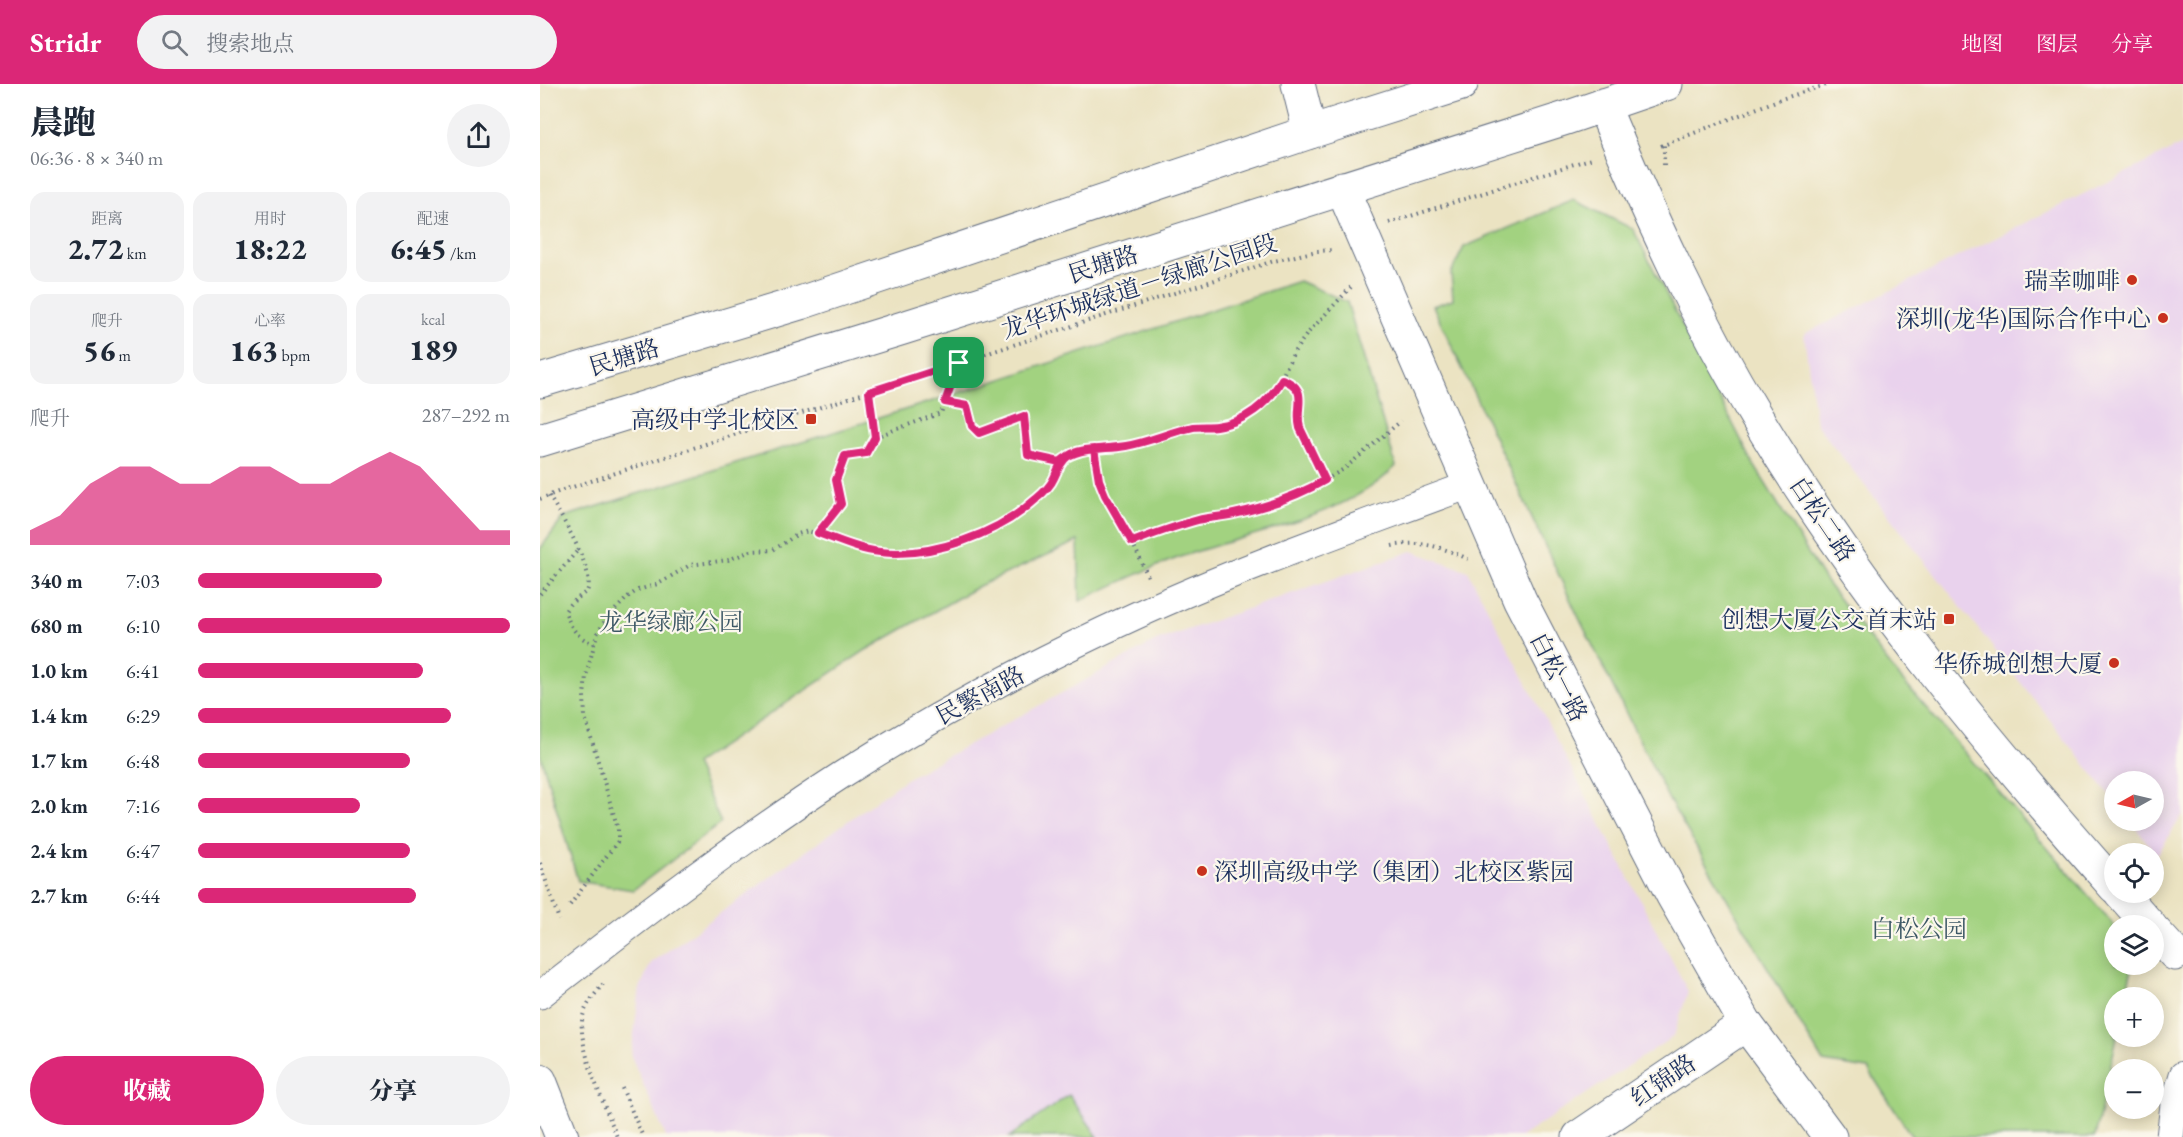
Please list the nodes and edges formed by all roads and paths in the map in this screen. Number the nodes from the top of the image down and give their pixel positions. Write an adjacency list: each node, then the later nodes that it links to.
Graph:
1 (1298, 84): 6 (street)
2 (1461, 84): 6 (street, 民塘路)
3 (1665, 84): 5 (street, 民塘路)
4 (1829, 84): 7 (path)
5 (1603, 105): 9 (street, 民塘路); 38 (street, 白松二路)
6 (1310, 132): 15 (street, 民塘路)
7 (1661, 146)
8 (1594, 158): 10 (path)
9 (1342, 188): 22 (street, 民塘路); 26 (street, 白松一路)
10 (1388, 224)
11 (1339, 249): 13 (path, 龙华环城绿道－绿廊公园段)
12 (1351, 287): 16 (path)
13 (959, 363): 18 (path, 龙华环城绿道－绿廊公园段); 19 (path)
14 (540, 369): 15 (street)
15 (583, 369): 17 (street, 民塘路)
16 (1282, 379): 23 (path); 25 (path)
17 (540, 381)
18 (869, 392): 21 (path); 27 (path, 龙华环城绿道－绿廊公园段)
19 (945, 402): 21 (path); 24 (path)
20 (1401, 421): 25 (path)
21 (875, 437): 29 (path)
22 (540, 440)
23 (1094, 449): 24 (path); 30 (path)
24 (1060, 462): 29 (path)
25 (1325, 480): 30 (path)
26 (1469, 484): 44 (street, 民繁南路); 45 (street, 白松一路)
27 (549, 496): 28 (path, 龙华环城绿道－绿廊公园段); 32 (path)
28 (540, 499)
29 (818, 533): 36 (path)
30 (1132, 542): 34 (path)
31 (1382, 549): 33 (path)
32 (578, 550): 35 (path); 36 (path)
33 (1474, 562)
34 (1149, 579)
35 (540, 594)
36 (594, 644): 40 (path)
37 (540, 863): 42 (path)
38 (2104, 874)
39 (2130, 903): 41 (street)
40 (570, 905)
41 (2140, 915)
42 (559, 920)
43 (608, 978): 50 (path)
44 (540, 995)
45 (1746, 1024): 52 (street, 红锦路); 53 (street, 白松一路)
46 (2183, 1075): 54 (street)
47 (540, 1081): 49 (street)
48 (622, 1088): 51 (path)
49 (562, 1137)
50 (617, 1137)
51 (643, 1137)
52 (1579, 1137)
53 (1830, 1137)
54 (2170, 1137)

